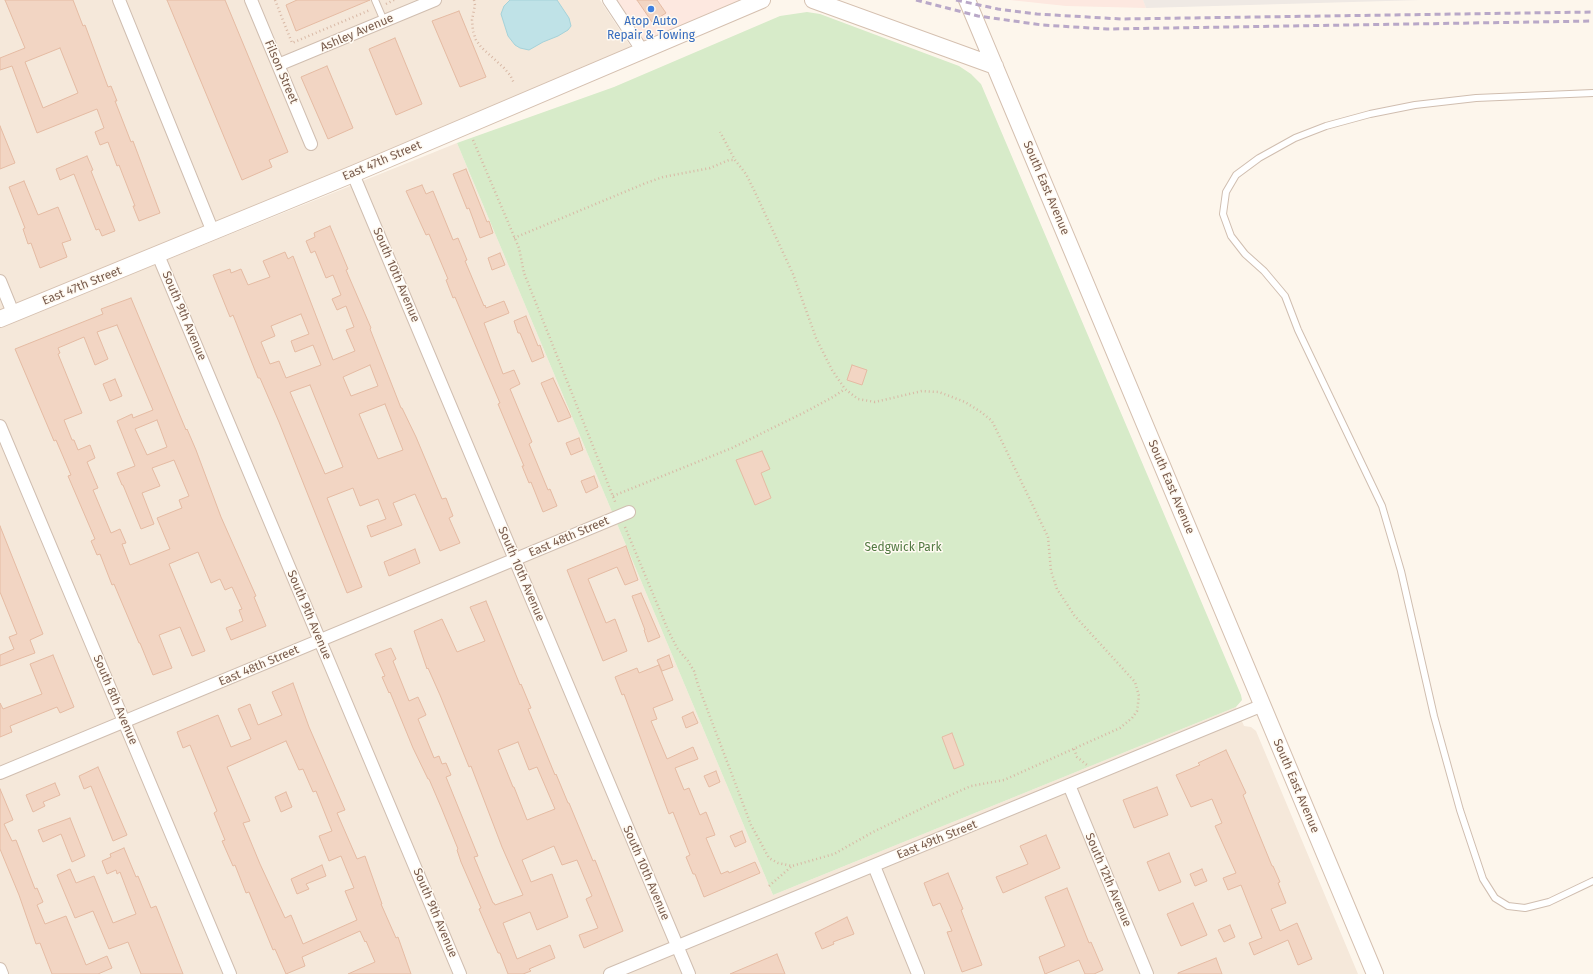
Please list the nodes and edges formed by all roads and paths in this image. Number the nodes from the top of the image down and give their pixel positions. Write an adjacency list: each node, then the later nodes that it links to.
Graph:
1 (119, 0): 24 (street)
2 (251, 0): 15 (street, Filson Street)
3 (275, 0): 12 (path)
4 (375, 0): 12 (lane)
5 (394, 0): 12 (path)
6 (435, 0): 13 (street, Ashley Avenue)
7 (474, 0): 17 (path)
8 (609, 0): 14 (street)
9 (762, 0): 14 (main road, East 47th Street)
10 (813, 0): 16 (main road)
11 (968, 0): 16 (main road, South East Avenue)
12 (378, 7): 13 (lane)
13 (384, 21): 15 (street, Ashley Avenue)
14 (642, 50): 23 (main road, East 47th Street)
15 (278, 65): 21 (street, Filson Street)
16 (995, 66): 35 (main road, South East Avenue)
17 (514, 83)
18 (1593, 93): 43 (lane)
19 (720, 132): 22 (path)
20 (473, 140): 25 (path)
21 (311, 144)
22 (735, 160): 25 (path); 29 (path)
23 (353, 174): 24 (main road, East 47th Street); 33 (street, South 10th Avenue)
24 (213, 232): 26 (main road, East 47th Street)
25 (514, 238): 31 (path)
26 (158, 255): 28 (main road, East 47th Street); 34 (street, South 9th Avenue)
27 (0, 281): 28 (street)
28 (7, 316)
29 (845, 390): 31 (path); 37 (path)
30 (0, 426): 36 (street, South 8th Avenue)
31 (614, 496): 32 (path)
32 (625, 514): 33 (street, East 48th Street); 41 (path)
33 (514, 560): 34 (street, East 48th Street); 45 (street, South 10th Avenue)
34 (320, 640): 36 (street, East 48th Street); 49 (street, South 9th Avenue)
35 (1263, 705): 39 (street, East 49th Street); 54 (main road, South East Avenue)
36 (124, 722): 38 (street, East 48th Street); 48 (street, South 8th Avenue)
37 (1074, 748): 39 (path); 41 (path)
38 (0, 773)
39 (1097, 774): 40 (street, East 49th Street)
40 (1068, 785): 42 (street, East 49th Street); 53 (street, South 12th Avenue)
41 (792, 866): 44 (path)
42 (874, 866): 45 (street, East 49th Street); 52 (street)
43 (1593, 881)
44 (769, 886)
45 (678, 946): 50 (street, East 49th Street); 51 (street, South 10th Avenue)
46 (0, 969): 47 (street)
47 (2, 974)
48 (230, 974)
49 (460, 974)
50 (610, 974)
51 (689, 974)
52 (918, 974)
53 (1147, 974)
54 (1375, 974)

